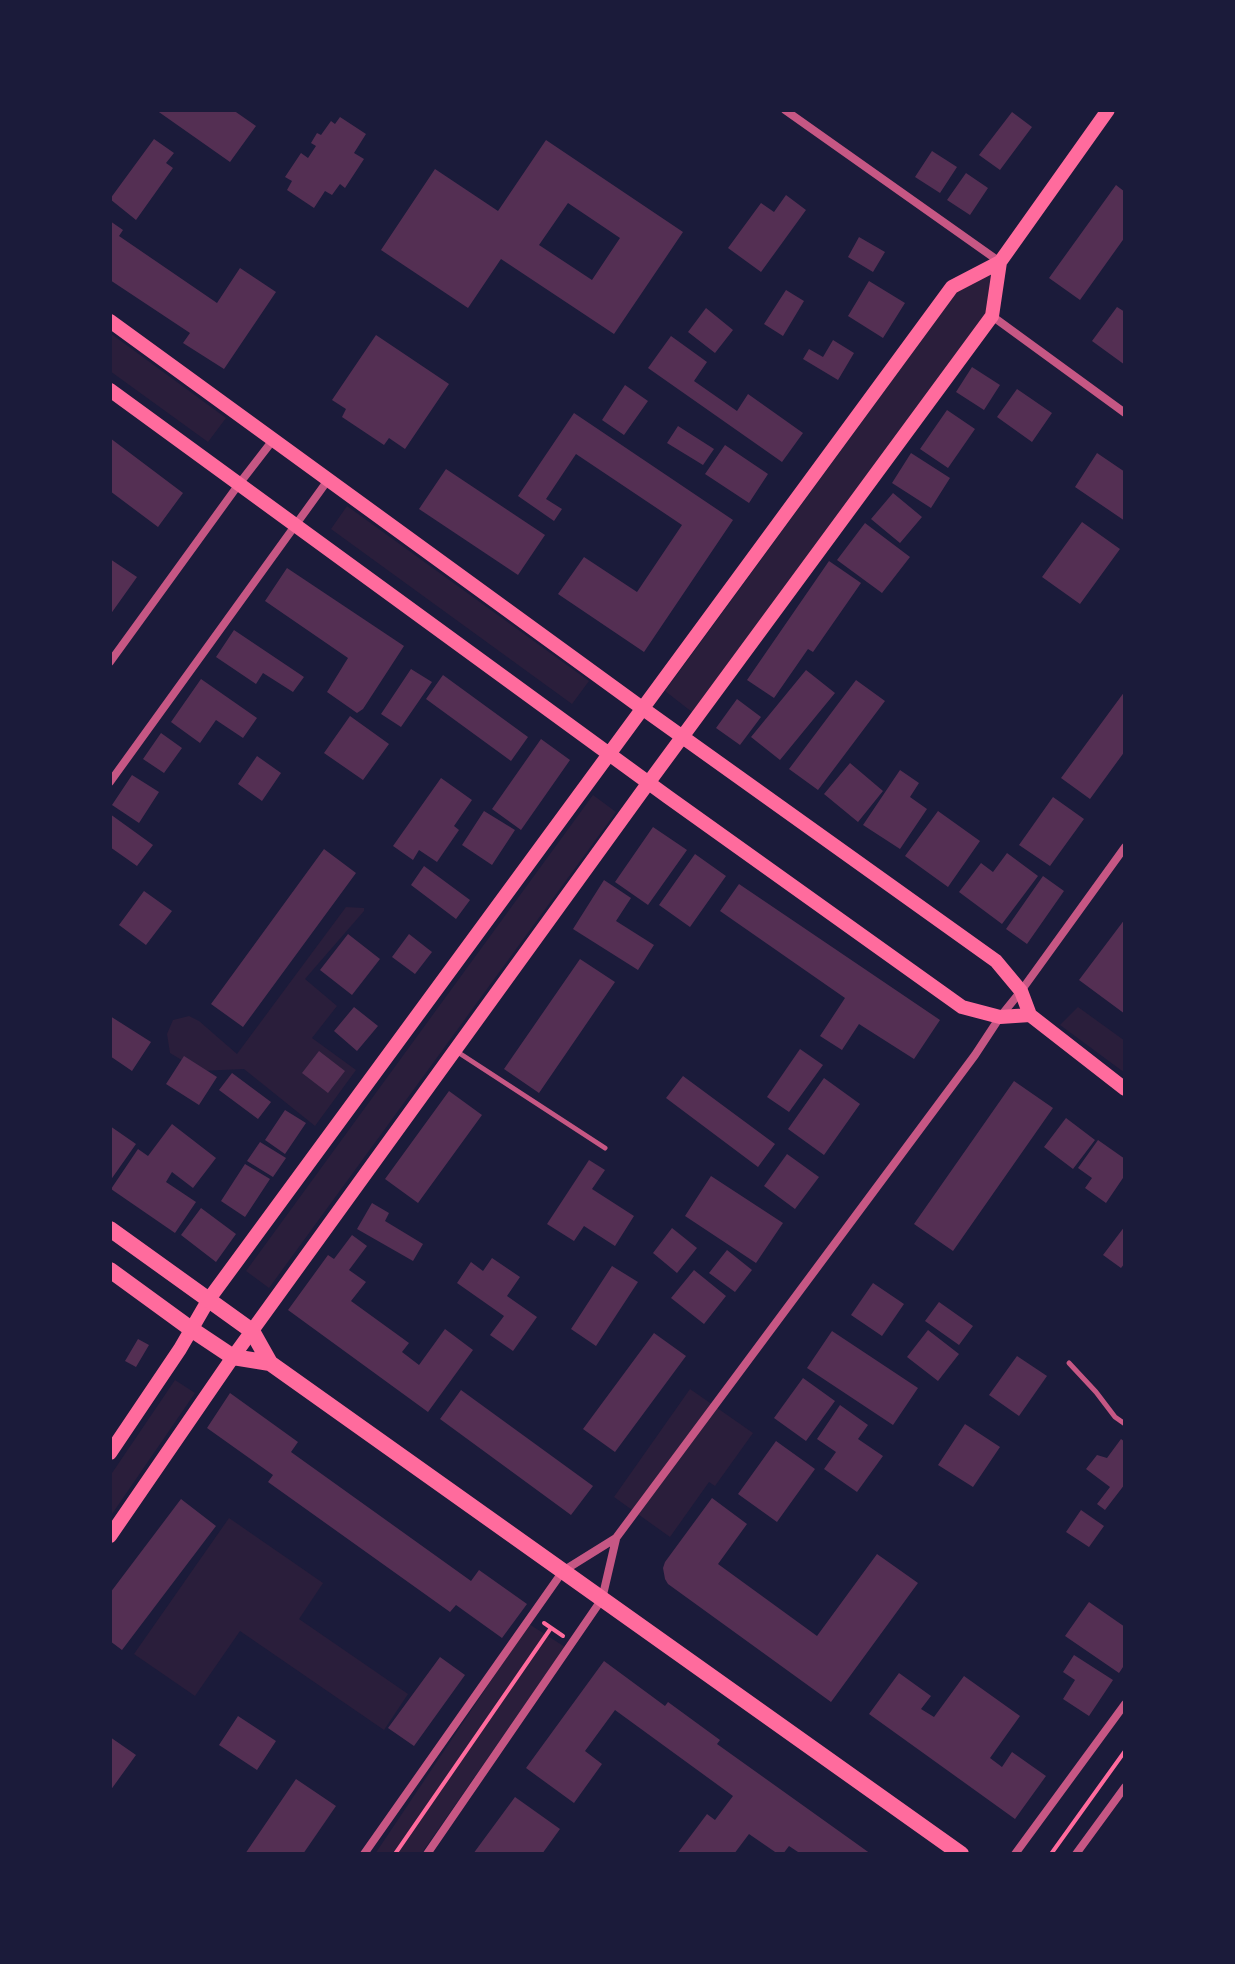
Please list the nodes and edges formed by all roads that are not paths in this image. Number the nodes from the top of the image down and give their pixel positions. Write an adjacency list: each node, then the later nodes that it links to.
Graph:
1 (785, 110): 3 (street)
2 (1108, 110): 3 (main road)
3 (1000, 262): 4 (main road); 13 (main road)
4 (992, 316): 7 (street); 14 (main road)
5 (110, 321): 8 (main road)
6 (110, 390): 10 (main road)
7 (1125, 413)
8 (273, 440): 9 (main road); 10 (street)
9 (328, 480): 11 (street); 13 (main road)
10 (239, 484): 11 (main road); 12 (street)
11 (296, 526): 15 (main road); 16 (street)
12 (110, 662)
13 (642, 708): 14 (main road); 15 (main road)
14 (683, 737): 17 (main road); 19 (main road)
15 (610, 753): 17 (main road); 27 (main road)
16 (110, 782)
17 (649, 782): 21 (main road); 22 (main road)
18 (1125, 847): 19 (street)
19 (1021, 991): 20 (main road); 21 (street)
20 (1030, 1015): 21 (main road); 23 (main road)
21 (1000, 1017): 36 (street)
22 (456, 1051): 24 (lane); 29 (main road)
23 (1125, 1089)
24 (605, 1148)
25 (110, 1229): 27 (main road)
26 (110, 1270): 28 (main road)
27 (209, 1299): 28 (main road); 29 (main road)
28 (191, 1329): 30 (main road); 34 (main road)
29 (252, 1331): 30 (main road); 31 (main road)
30 (233, 1357): 31 (main road); 35 (main road)
31 (270, 1363): 37 (main road)
32 (1069, 1363): 33 (lane)
33 (1125, 1424)
34 (110, 1453)
35 (110, 1536)
36 (616, 1538): 37 (street); 38 (street)
37 (563, 1571): 38 (main road); 41 (street)
38 (602, 1599): 42 (street); 43 (main road)
39 (1125, 1704): 44 (street)
40 (1125, 1787): 45 (street)
41 (364, 1854)
42 (427, 1854)
43 (961, 1854)
44 (1015, 1854)
45 (1076, 1854)

